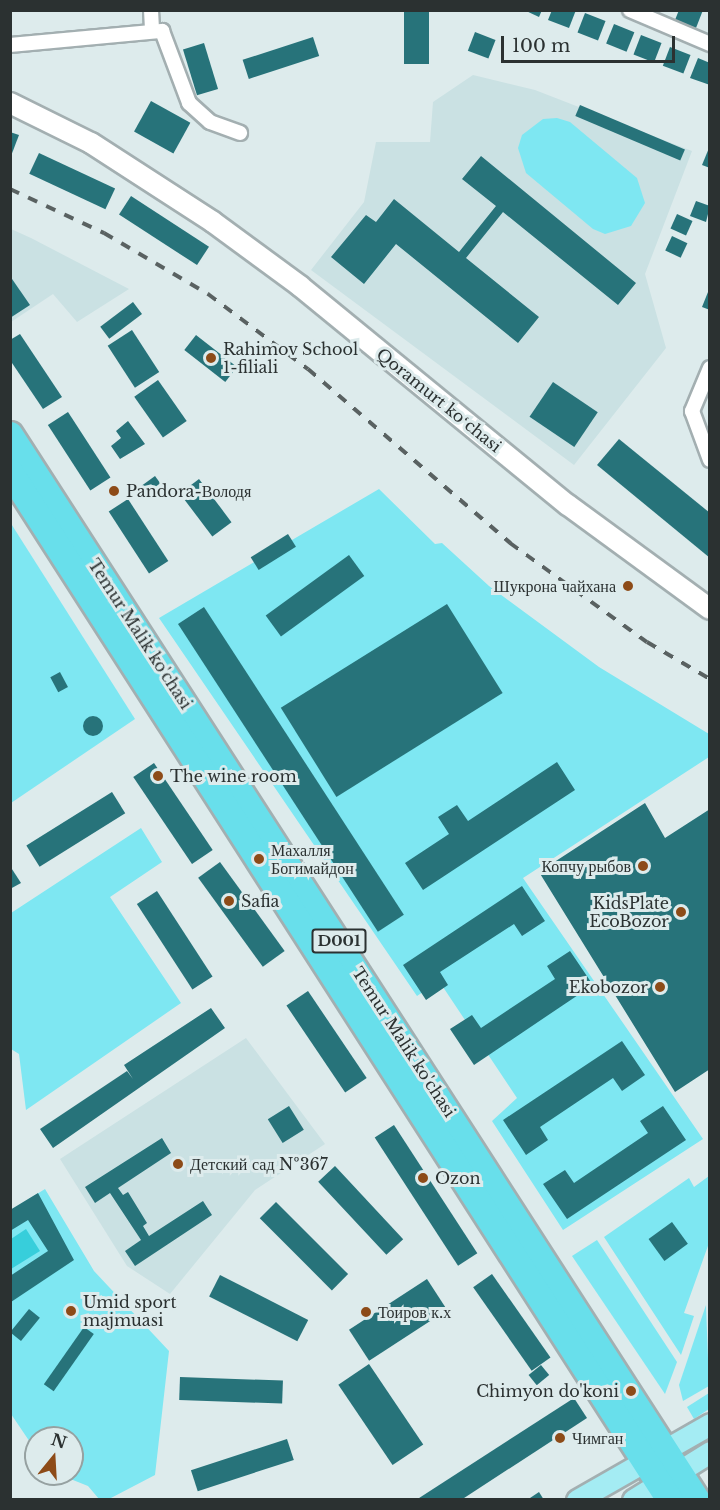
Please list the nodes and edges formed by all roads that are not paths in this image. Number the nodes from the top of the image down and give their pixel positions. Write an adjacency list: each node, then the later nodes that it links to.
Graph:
1 (152, 10): 3 (street)
2 (630, 10): 4 (street)
3 (152, 29): 5 (street); 8 (street)
4 (710, 44)
5 (10, 45)
6 (10, 103): 13 (main road, Qoramurt koʻchasi)
7 (10, 112): 14 (main road, Qoramurt koʻchasi)
8 (240, 133)
9 (710, 368): 11 (street)
10 (10, 435): 15 (highway, Temur Malik ko'chasi / D001)
11 (710, 460)
12 (10, 472): 15 (highway, Temur Malik ko'chasi / D001)
13 (710, 609)
14 (710, 615)
15 (219, 776): 18 (highway, Temur Malik ko'chasi / D001)
16 (710, 1424): 18 (main road)
17 (710, 1452): 18 (main road)
18 (665, 1472): 19 (main road); 20 (main road); 21 (highway, Temur Malik ko'chasi / D001)
19 (577, 1500)
20 (633, 1500)
21 (698, 1500)

